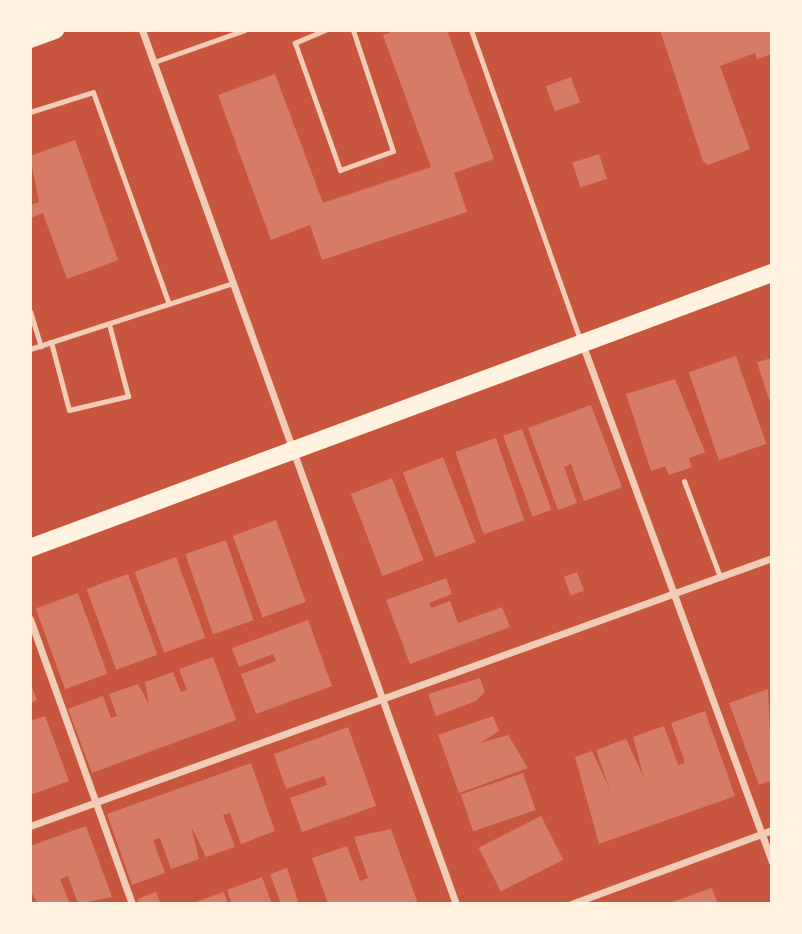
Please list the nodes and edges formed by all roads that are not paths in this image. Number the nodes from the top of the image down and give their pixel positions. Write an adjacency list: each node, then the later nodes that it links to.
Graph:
1 (55, 30): 7 (main road)
2 (142, 30): 8 (street)
3 (245, 30): 8 (lane)
4 (323, 30): 5 (lane)
5 (353, 30)
6 (471, 30): 15 (lane)
7 (30, 39)
8 (154, 62): 11 (street)
9 (30, 113): 12 (lane)
10 (772, 273): 15 (main road)
11 (233, 283): 12 (lane); 19 (street)
12 (169, 304): 14 (lane)
13 (30, 311): 17 (lane)
14 (109, 324): 16 (lane); 16 (lane)
15 (580, 339): 19 (main road); 24 (street)
16 (51, 342): 17 (lane)
17 (41, 346): 18 (lane)
18 (30, 349)
19 (292, 446): 21 (main road); 26 (street)
20 (684, 481): 23 (lane)
21 (30, 548)
22 (772, 558): 23 (street)
23 (720, 577): 24 (street)
24 (673, 594): 26 (street); 30 (street)
25 (30, 619): 27 (street)
26 (382, 698): 27 (street); 33 (street)
27 (96, 802): 28 (street); 32 (street)
28 (30, 826)
29 (772, 830): 30 (street)
30 (762, 834): 31 (street); 34 (street)
31 (772, 862)
32 (132, 904)
33 (456, 904)
34 (571, 904)

